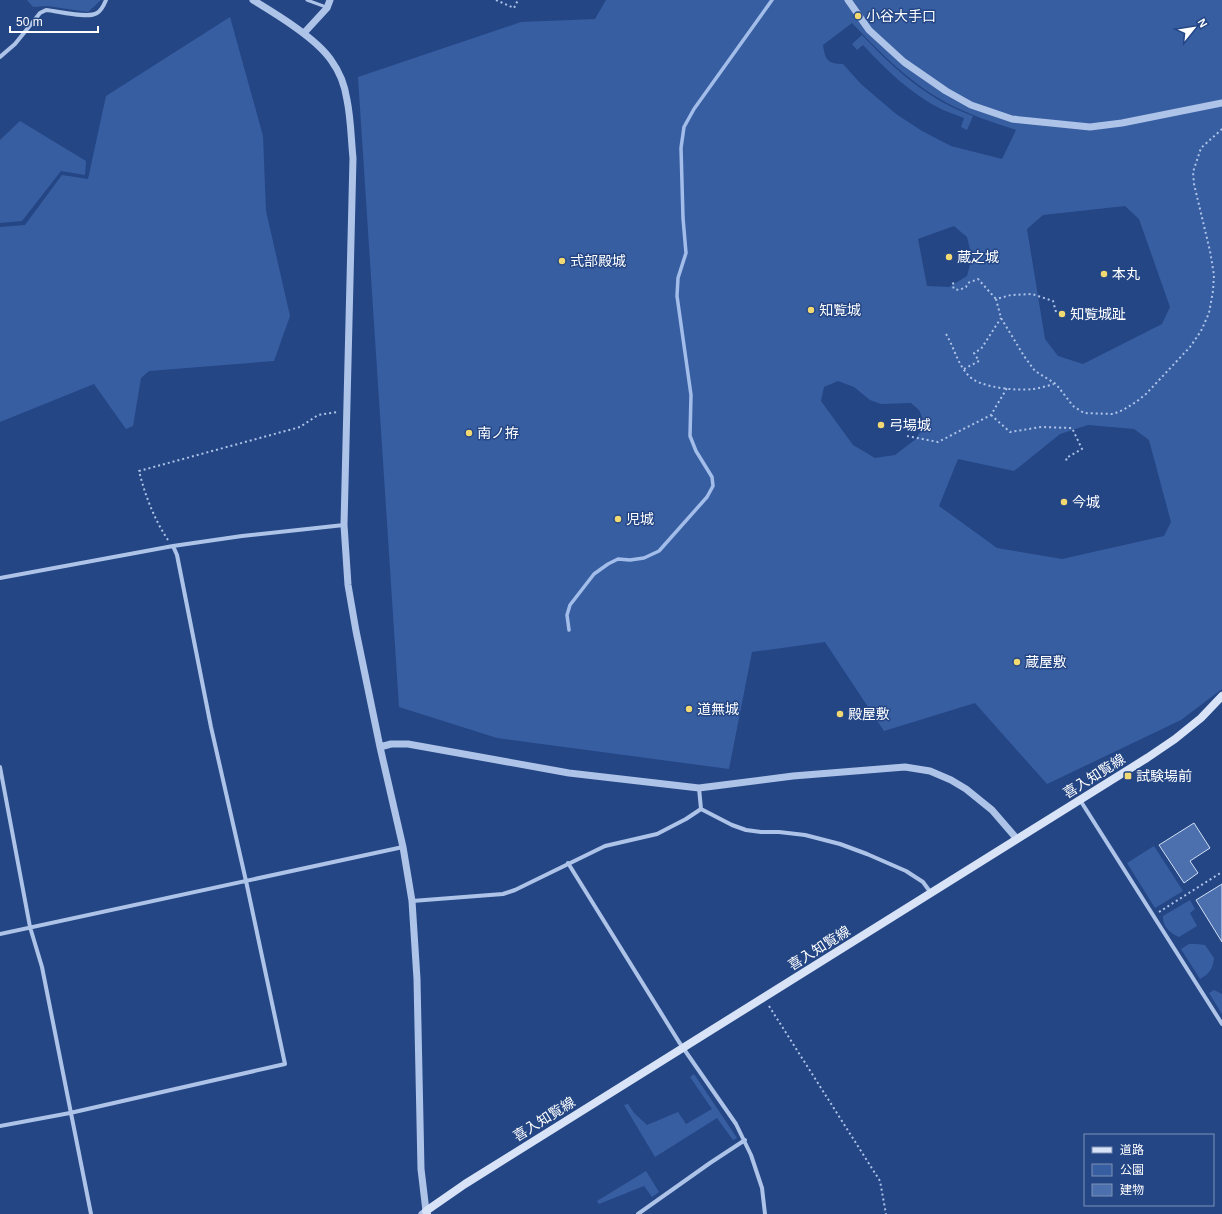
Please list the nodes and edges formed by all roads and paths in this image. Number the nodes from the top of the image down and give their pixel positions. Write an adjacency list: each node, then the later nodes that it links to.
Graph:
1 (106, 0): 10 (street)
2 (253, 0): 9 (street)
3 (307, 0): 8 (lane)
4 (330, 0): 8 (street)
5 (496, 0): 6 (path)
6 (518, 0)
7 (848, 0): 11 (street)
8 (327, 8): 9 (street)
9 (304, 33): 21 (street)
10 (0, 57)
11 (1222, 103)
12 (1222, 129): 19 (path)
13 (954, 283): 14 (path)
14 (996, 299): 15 (path); 16 (path)
15 (1056, 312)
16 (1001, 318): 18 (path); 19 (path)
17 (946, 334): 18 (path)
18 (964, 369): 20 (path)
19 (1056, 384): 20 (path)
20 (1007, 388): 22 (path)
21 (346, 411): 25 (street); 26 (path)
22 (991, 415): 23 (path); 24 (path)
23 (907, 436)
24 (1067, 462)
25 (344, 525): 26 (street); 29 (street)
26 (173, 546): 27 (street); 38 (street)
27 (0, 578)
28 (1222, 696): 32 (main road, 喜入知覧線)
29 (380, 747): 31 (street); 35 (street)
30 (0, 767): 42 (street)
31 (699, 788): 33 (street); 34 (street)
32 (1080, 800): 34 (main road, 喜入知覧線); 41 (street)
33 (701, 809): 36 (street); 39 (street)
34 (1017, 839): 39 (main road, 喜入知覧線)
35 (403, 847): 38 (street); 40 (street)
36 (568, 863): 40 (street); 46 (street)
37 (1222, 872): 41 (path)
38 (246, 881): 42 (street); 47 (street)
39 (931, 892): 44 (main road, 喜入知覧線)
40 (412, 901): 50 (street)
41 (1153, 916): 45 (street)
42 (30, 927): 43 (street); 47 (street)
43 (0, 934)
44 (764, 998): 46 (main road, 喜入知覧線); 54 (path)
45 (1222, 1024)
46 (683, 1048): 49 (street); 50 (main road, 喜入知覧線)
47 (70, 1113): 48 (street); 51 (street)
48 (0, 1126)
49 (745, 1140): 52 (street); 53 (street)
50 (425, 1213)
51 (91, 1214)
52 (638, 1214)
53 (765, 1214)
54 (886, 1214)

